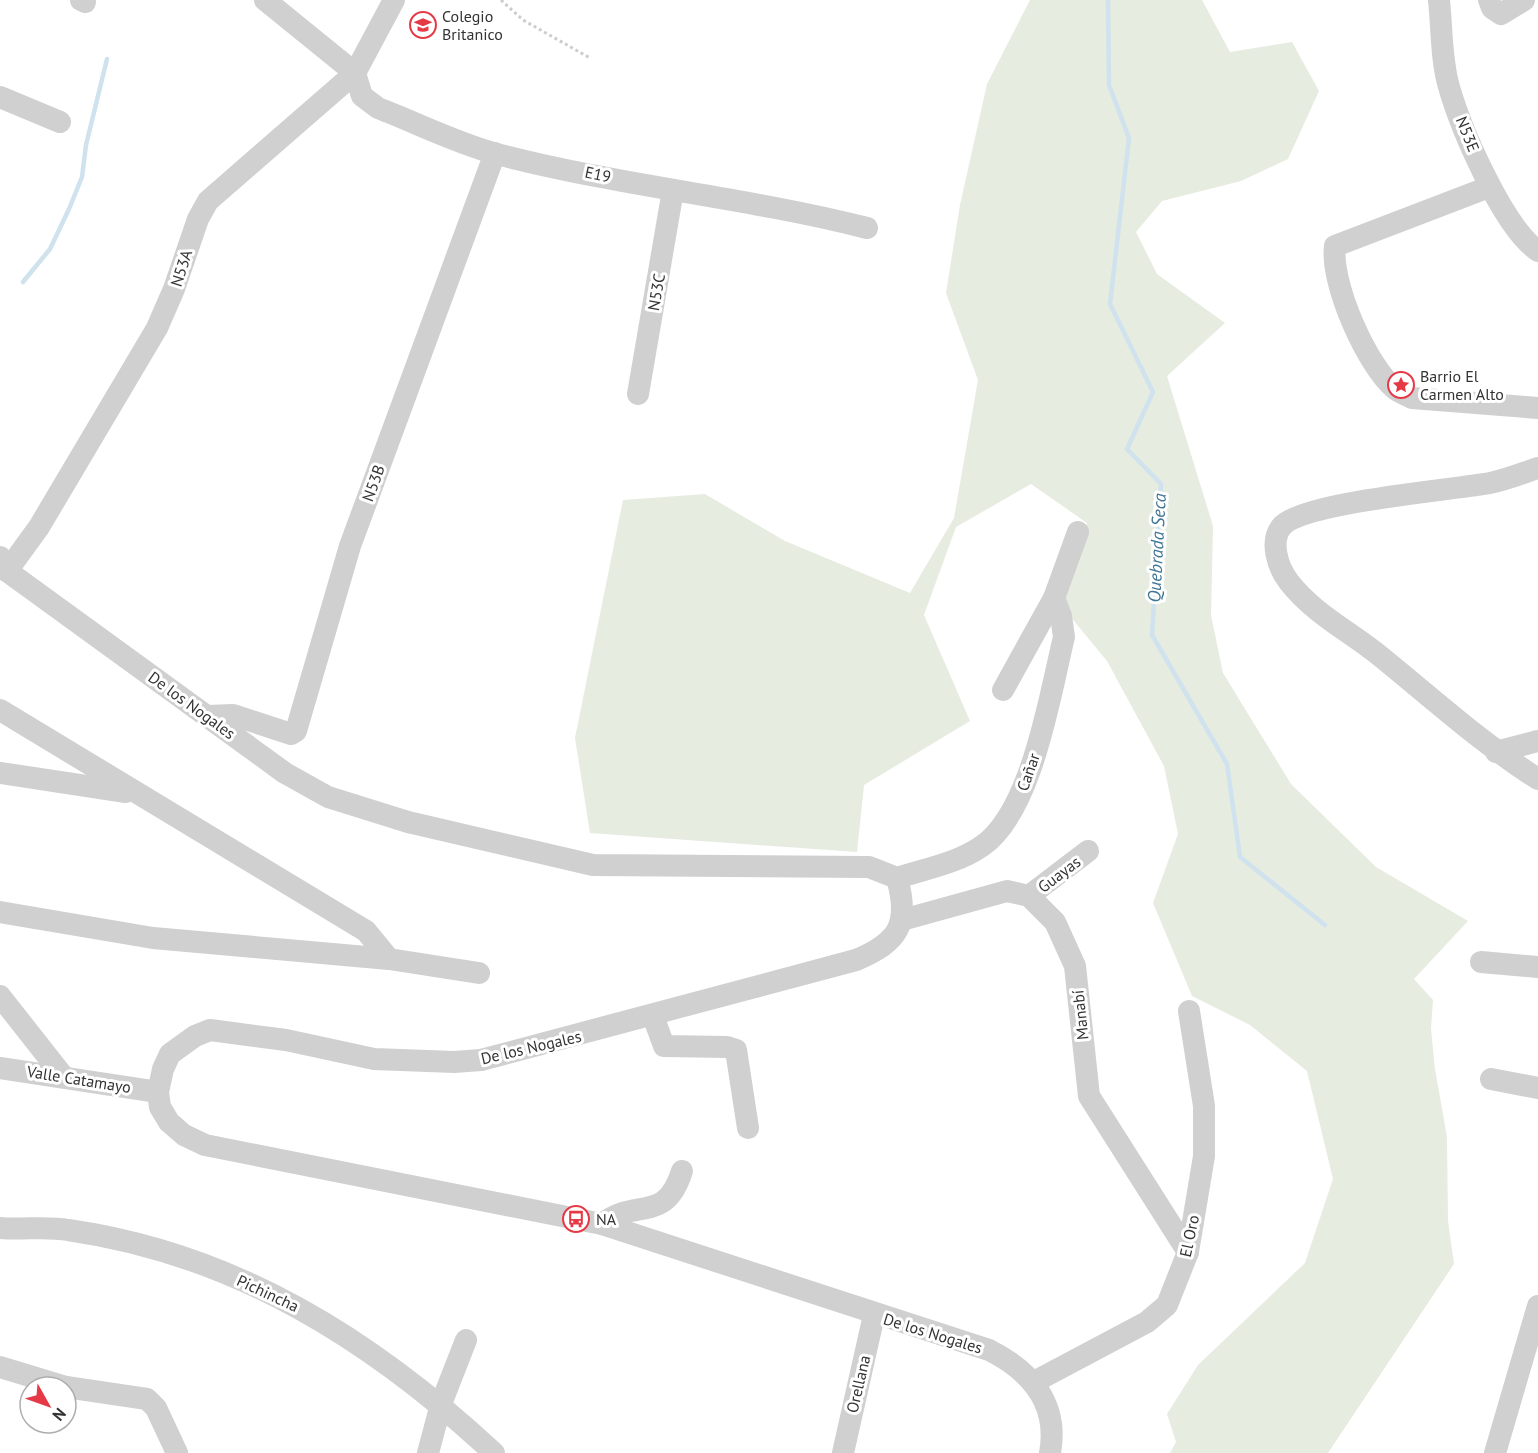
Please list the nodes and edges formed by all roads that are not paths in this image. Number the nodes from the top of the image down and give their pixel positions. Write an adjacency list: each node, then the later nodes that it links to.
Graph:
1 (265, 0): 6 (street)
2 (394, 0): 6 (street, N53A)
3 (1438, 0): 10 (street, N53E)
4 (1489, 0): 5 (street)
5 (1524, 0)
6 (355, 73): 9 (street, E19); 18 (street, N53A)
7 (0, 97): 8 (street)
8 (60, 122)
9 (495, 153): 11 (street, E19); 22 (street, N53B)
10 (1489, 186): 13 (street, N53E); 15 (street)
11 (673, 190): 12 (street, E19); 14 (street, N53C)
12 (867, 228)
13 (1538, 251)
14 (638, 394)
15 (1538, 408)
16 (1538, 468): 24 (street)
17 (1078, 532): 19 (street)
18 (3, 564): 22 (street, De los Nogales)
19 (1054, 598): 20 (street); 29 (street, Cañar)
20 (1003, 690)
21 (0, 710): 27 (street)
22 (208, 716): 29 (street, De los Nogales)
23 (1538, 741): 24 (street)
24 (1496, 752): 26 (street)
25 (0, 773): 27 (street)
26 (1538, 779)
27 (139, 794): 33 (street)
28 (1088, 851): 30 (street, Guayas)
29 (897, 878): 32 (street)
30 (1029, 896): 32 (street); 49 (street, Manabí)
31 (0, 912): 33 (street)
32 (902, 920): 39 (street, De los Nogales)
33 (389, 959): 36 (street)
34 (1481, 962): 35 (street)
35 (1538, 967)
36 (479, 973)
37 (0, 996): 41 (street)
38 (1189, 1011): 49 (street, El Oro)
39 (653, 1016): 44 (street, De los Nogales); 45 (street)
40 (0, 1068): 41 (street, Valle Catamayo)
41 (63, 1076): 44 (street, Valle Catamayo)
42 (1491, 1079): 43 (street)
43 (1538, 1088)
44 (158, 1092): 47 (street, De los Nogales)
45 (748, 1128)
46 (682, 1171): 47 (street)
47 (602, 1224): 51 (street, De los Nogales)
48 (0, 1228): 58 (street, Pichincha)
49 (1188, 1252): 56 (street, El Oro)
50 (1538, 1306): 54 (street)
51 (874, 1315): 56 (street, De los Nogales); 62 (street, Orellana)
52 (466, 1340): 58 (street)
53 (0, 1367): 55 (street)
54 (1529, 1372): 64 (street)
55 (26, 1375)
56 (1034, 1382): 63 (street, De los Nogales)
57 (78, 1389): 59 (street)
58 (441, 1404): 60 (street); 61 (street, Pichincha)
59 (177, 1453)
60 (428, 1453)
61 (494, 1453)
62 (843, 1453)
63 (1050, 1453)
64 (1495, 1453)

